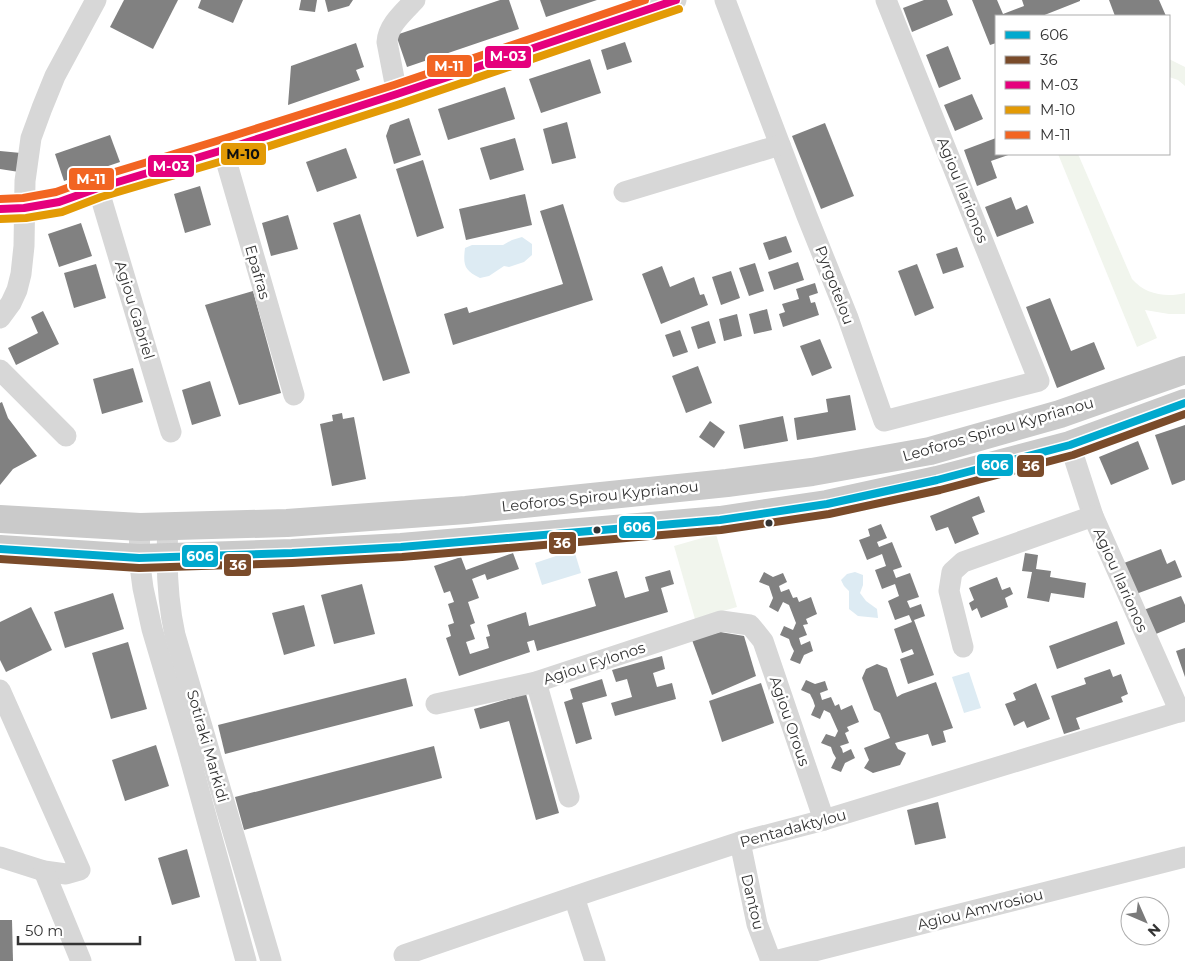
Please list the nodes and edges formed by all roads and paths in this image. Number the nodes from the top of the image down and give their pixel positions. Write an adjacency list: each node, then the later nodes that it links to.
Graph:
1 (96, 0): 11 (street)
2 (415, 0): 6 (street)
3 (676, 0): 6 (street)
4 (725, 0): 7 (street, Pyrgotelou)
5 (886, 0): 16 (street, Agiou Ilarionos)
6 (397, 94): 8 (street)
7 (780, 145): 10 (street); 16 (street, Pyrgotelou)
8 (223, 150): 9 (street); 17 (street, Epafras)
9 (98, 188): 11 (street); 19 (street, Agiou Gabriel)
10 (624, 192)
11 (24, 208): 12 (street); 13 (street)
12 (0, 209)
13 (0, 318)
14 (0, 370): 20 (street)
15 (1185, 370): 25 (main road, Leoforos Spirou Kyprianou)
16 (1039, 381)
17 (294, 395)
18 (1185, 403): 21 (main road, Leoforos Spirou Kyprianou)
19 (171, 432)
20 (66, 436)
21 (1070, 445): 22 (street, Agiou Ilarionos); 28 (main road, Leoforos Spirou Kyprianou)
22 (1093, 516): 30 (street); 34 (street, Agiou Ilarionos)
23 (0, 519): 24 (main road, Leoforos Spirou Kyprianou)
24 (140, 527): 25 (main road, Leoforos Spirou Kyprianou); 27 (street, Sotiraki Markidi)
25 (168, 527): 28 (street, Sotiraki Markidi)
26 (0, 549): 27 (main road, Leoforos Spirou Kyprianou)
27 (139, 558): 28 (main road, Leoforos Spirou Kyprianou); 44 (street, Sotiraki Markidi)
28 (166, 558): 45 (street, Sotiraki Markidi)
29 (750, 625): 31 (street, Agiou Fylonos); 36 (street, Agiou Orous)
30 (963, 646)
31 (536, 682): 33 (street, Agiou Fylonos); 35 (street)
32 (0, 690): 40 (street)
33 (436, 704)
34 (1182, 711): 36 (street, Pentadaktylou)
35 (569, 798)
36 (824, 820): 37 (street, Pentadaktylou)
37 (740, 842): 41 (street, Pentadaktylou); 47 (street, Dantou)
38 (0, 857): 40 (street)
39 (1185, 857): 48 (street, Agiou Amvrosiou)
40 (44, 871): 43 (street)
41 (574, 897): 42 (street, Pentadaktylou); 46 (street)
42 (404, 955)
43 (81, 961)
44 (246, 961)
45 (271, 961)
46 (595, 961)
47 (771, 961)
48 (775, 961)

